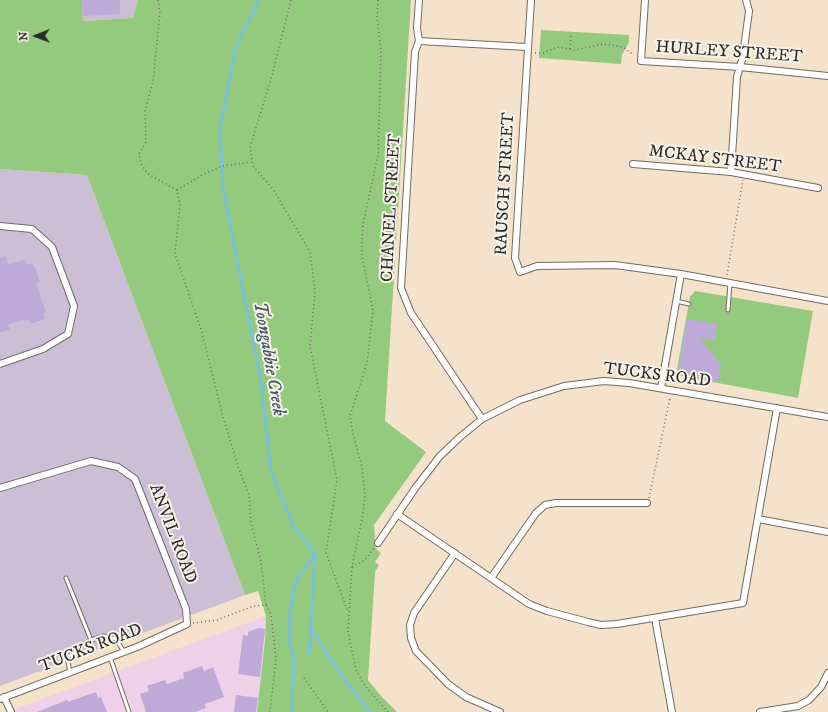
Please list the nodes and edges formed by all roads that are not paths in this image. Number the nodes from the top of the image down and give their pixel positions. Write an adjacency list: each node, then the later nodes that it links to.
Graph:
1 (419, 0): 5 (street, CHANEL STREET)
2 (531, 0): 6 (street, RAUSCH STREET)
3 (645, 0): 7 (street, HURLEY STREET)
4 (746, 0): 7 (street)
5 (419, 41): 6 (street); 23 (street, CHANEL STREET)
6 (527, 50): 13 (street, RAUSCH STREET)
7 (740, 66): 8 (street, HURLEY STREET); 10 (street)
8 (828, 76)
9 (633, 164): 10 (street, MCKAY STREET)
10 (731, 172): 11 (street, MCKAY STREET)
11 (818, 188)
12 (0, 226): 19 (street)
13 (681, 274): 14 (street, RAUSCH STREET); 15 (street)
14 (728, 283): 16 (street, RAUSCH STREET); 18 (lane)
15 (676, 301): 17 (lane); 20 (street)
16 (828, 301)
17 (689, 304)
18 (728, 310)
19 (0, 364)
20 (661, 388): 21 (street, TUCKS ROAD); 23 (street, TUCKS ROAD)
21 (777, 408): 22 (street, TUCKS ROAD); 27 (street)
22 (828, 417)
23 (482, 420): 26 (street, TUCKS ROAD)
24 (0, 488): 34 (street, ANVIL ROAD)
25 (647, 503): 32 (street)
26 (397, 514): 29 (street, TUCKS ROAD); 30 (street)
27 (758, 519): 28 (street); 33 (street)
28 (828, 532)
29 (378, 543)
30 (455, 553): 32 (street); 43 (street)
31 (66, 578): 35 (lane)
32 (491, 578): 33 (street)
33 (655, 618): 44 (street)
34 (187, 624): 36 (street, TUCKS ROAD)
35 (91, 640): 36 (lane); 38 (lane)
36 (124, 652): 37 (street, TUCKS ROAD)
37 (110, 657): 38 (street, TUCKS ROAD); 42 (lane)
38 (70, 672): 40 (street, TUCKS ROAD)
39 (828, 673): 45 (street)
40 (2, 698): 41 (street, TUCKS ROAD)
41 (10, 712)
42 (129, 712)
43 (500, 712)
44 (672, 712)
45 (760, 712)

